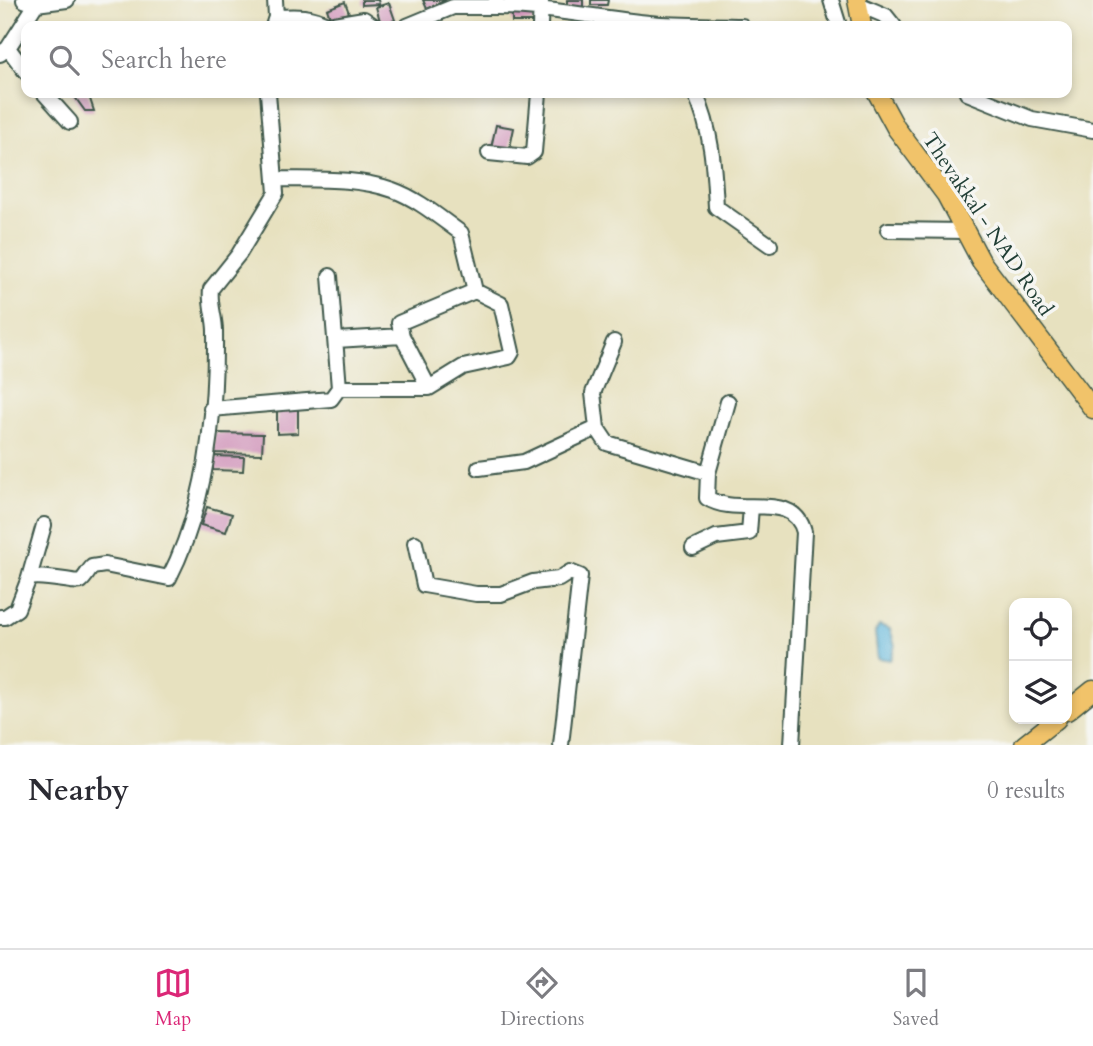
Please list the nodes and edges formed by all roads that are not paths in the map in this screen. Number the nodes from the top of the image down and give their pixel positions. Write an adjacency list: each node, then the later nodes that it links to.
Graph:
1 (67, 0): 4 (street)
2 (275, 0): 8 (street)
3 (831, 0): 15 (street)
4 (30, 2): 18 (street)
5 (858, 2): 16 (main road); 17 (street)
6 (497, 3): 7 (street); 13 (street)
7 (541, 4): 14 (street)
8 (274, 21)
9 (279, 21): 10 (street)
10 (324, 21)
11 (350, 21): 12 (street)
12 (367, 21)
13 (419, 21)
14 (634, 21)
15 (837, 21)
16 (861, 21)
17 (890, 21)
18 (4, 51): 19 (street)
19 (21, 67)
20 (48, 98): 26 (street)
21 (268, 98): 29 (street)
22 (539, 98): 28 (street)
23 (697, 98): 32 (street)
24 (880, 98): 31 (main road, Thevakkal - NAD Road)
25 (980, 98): 27 (street)
26 (70, 122)
27 (1093, 130)
28 (489, 153)
29 (275, 179): 34 (street); 41 (street)
30 (888, 230): 31 (street)
31 (965, 231): 42 (main road, Thevakkal - NAD Road)
32 (770, 245)
33 (330, 276): 36 (street)
34 (475, 291): 35 (street); 39 (street)
35 (402, 336): 36 (street); 39 (street)
36 (336, 340): 38 (street)
37 (614, 342): 43 (street)
38 (339, 388): 39 (street); 41 (street)
39 (429, 388)
40 (727, 402): 45 (street)
41 (211, 409): 50 (street)
42 (1093, 409)
43 (597, 428): 44 (street); 45 (street)
44 (480, 468)
45 (709, 473): 46 (street)
46 (751, 507): 49 (street); 56 (street)
47 (44, 525): 50 (street)
48 (415, 543): 55 (street)
49 (692, 548)
50 (29, 578): 51 (street)
51 (0, 617)
52 (1093, 690): 53 (main road)
53 (1072, 707)
54 (1051, 724): 57 (main road)
55 (561, 745)
56 (792, 745)
57 (1024, 745)

